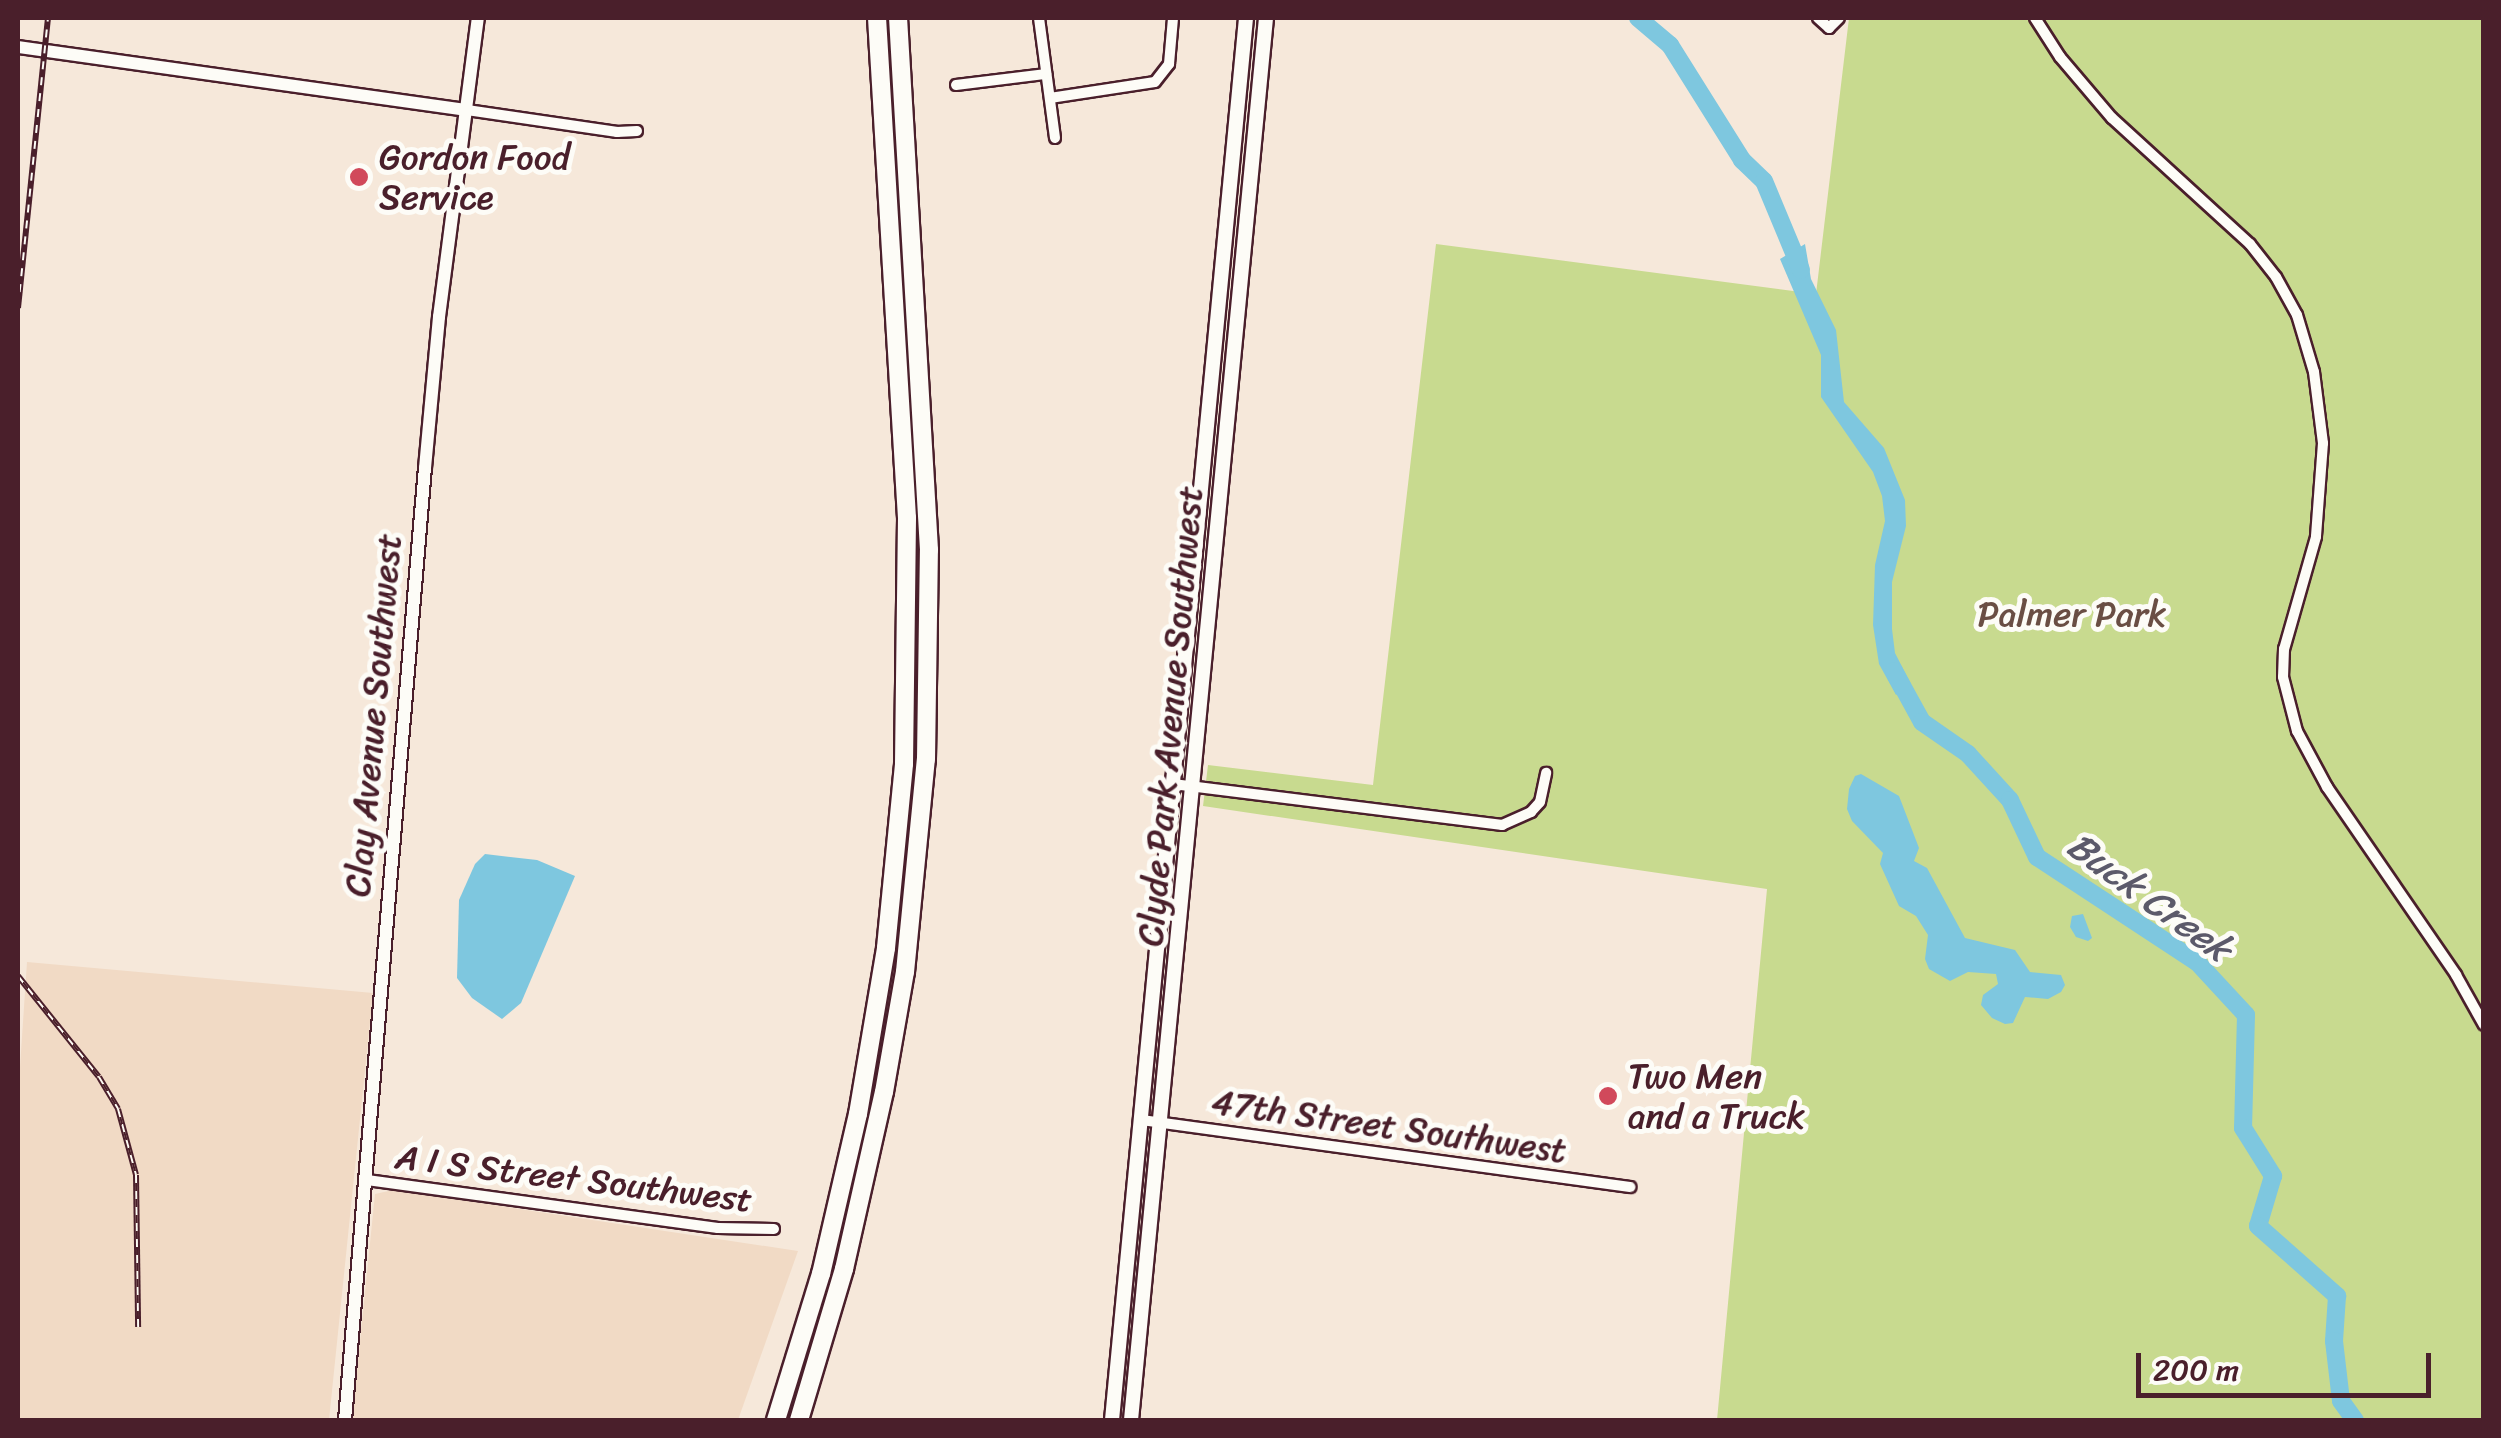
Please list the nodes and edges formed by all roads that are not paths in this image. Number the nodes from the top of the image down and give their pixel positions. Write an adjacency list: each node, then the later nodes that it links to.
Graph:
1 (478, 18): 15 (street, Clay Avenue Southwest)
2 (877, 18): 36 (highway)
3 (898, 18): 37 (highway)
4 (1039, 18): 12 (street)
5 (1173, 18): 14 (street)
6 (1246, 18): 18 (main road, Clyde Park Avenue Southwest)
7 (1266, 18): 19 (main road, Clyde Park Avenue Southwest)
8 (1817, 18): 9 (street)
9 (1839, 18)
10 (2036, 18): 27 (street)
11 (18, 46): 15 (street)
12 (1046, 74): 13 (street); 14 (street)
13 (956, 85)
14 (1050, 98): 17 (street)
15 (467, 110): 16 (street); 30 (street, Clay Avenue Southwest)
16 (636, 130)
17 (1055, 138)
18 (1234, 145): 19 (main road); 20 (main road, Clyde Park Avenue Southwest)
19 (1254, 147): 21 (main road, Clyde Park Avenue Southwest)
20 (1208, 412): 21 (main road); 22 (main road, Clyde Park Avenue Southwest)
21 (1228, 414): 23 (main road, Clyde Park Avenue Southwest)
22 (1182, 684): 23 (main road); 25 (main road, Clyde Park Avenue Southwest)
23 (1203, 686): 26 (main road, Clyde Park Avenue Southwest)
24 (1546, 773): 26 (street)
25 (1173, 784): 26 (street); 28 (main road, Clyde Park Avenue Southwest)
26 (1194, 786): 29 (main road, Clyde Park Avenue Southwest)
27 (2484, 1025)
28 (1140, 1120): 29 (street, 47th Street Southwest); 33 (main road, Clyde Park Avenue Southwest)
29 (1161, 1123): 31 (street, 47th Street Southwest); 34 (main road, Clyde Park Avenue Southwest)
30 (366, 1180): 32 (street, A I S Street Southwest); 35 (street, Clay Avenue Southwest)
31 (1630, 1187)
32 (774, 1229)
33 (1121, 1311): 34 (main road); 38 (main road, Clyde Park Avenue Southwest)
34 (1138, 1356): 39 (main road, Clyde Park Avenue Southwest)
35 (345, 1420)
36 (773, 1420)
37 (802, 1420)
38 (1112, 1420)
39 (1130, 1420)

